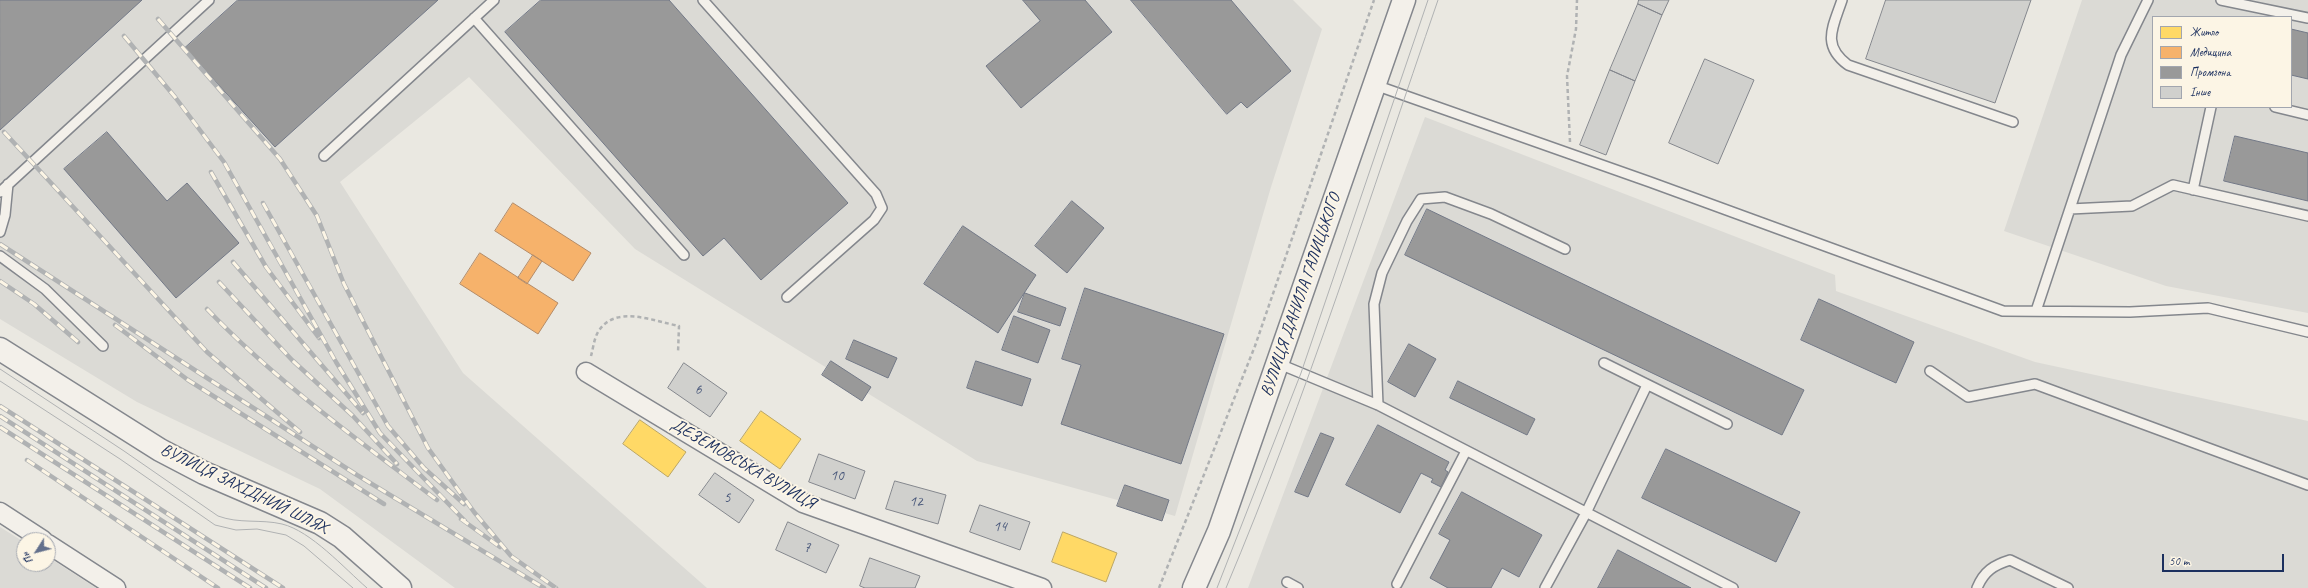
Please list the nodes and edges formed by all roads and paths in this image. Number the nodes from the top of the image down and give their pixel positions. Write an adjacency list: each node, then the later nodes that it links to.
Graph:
1 (209, 0): 19 (lane)
2 (494, 0): 10 (lane)
3 (703, 0): 28 (lane)
4 (1374, 0): 52 (path)
5 (1404, 0): 12 (street, ВУЛИЦЯ ДАНИЛА ГАЛИЦЬКОГО)
6 (1577, 0): 17 (path)
7 (1842, 0): 16 (lane)
8 (2148, 0): 22 (lane)
9 (2221, 0): 11 (lane)
10 (474, 18): 18 (lane); 26 (lane)
11 (2308, 18)
12 (1375, 85): 17 (lane); 35 (street, ВУЛИЦЯ ДАНИЛА ГАЛИЦЬКОГО)
13 (2212, 108): 20 (lane)
14 (2279, 108): 15 (lane)
15 (2308, 115)
16 (2013, 122)
17 (1571, 154): 29 (lane)
18 (324, 156)
19 (8, 184): 21 (lane); 24 (lane)
20 (2193, 190): 22 (lane); 23 (lane)
21 (0, 192)
22 (2070, 209): 29 (lane)
23 (2308, 216)
24 (0, 232)
25 (1565, 249): 39 (lane)
26 (684, 255)
27 (0, 256): 31 (lane)
28 (787, 297)
29 (2036, 311): 30 (lane)
30 (2308, 332)
31 (103, 346)
32 (0, 349): 50 (street, ВУЛИЦЯ ЗАХІДНИЙ ШЛЯХ)
33 (678, 353): 37 (path)
34 (1604, 363): 38 (lane)
35 (1277, 364): 39 (lane); 53 (street, ВУЛИЦЯ ДАНИЛА ГАЛИЦЬКОГО)
36 (1930, 371): 42 (lane)
37 (586, 372): 51 (street, ДЕЗЕМОВСЬКА ВУЛИЦЯ)
38 (1648, 385): 40 (lane); 44 (lane)
39 (1378, 405): 41 (lane)
40 (1727, 424)
41 (1466, 451): 44 (lane); 48 (lane)
42 (2308, 485)
43 (0, 512): 45 (street)
44 (1586, 514): 55 (lane); 56 (lane)
45 (31, 532)
46 (56, 549): 49 (street)
47 (1287, 582): 54 (lane)
48 (1397, 584)
49 (116, 588)
50 (400, 588)
51 (1042, 588)
52 (1159, 588)
53 (1194, 588)
54 (1298, 588)
55 (1545, 588)
56 (1733, 588)
57 (1977, 588): 58 (lane)
58 (2068, 588)

